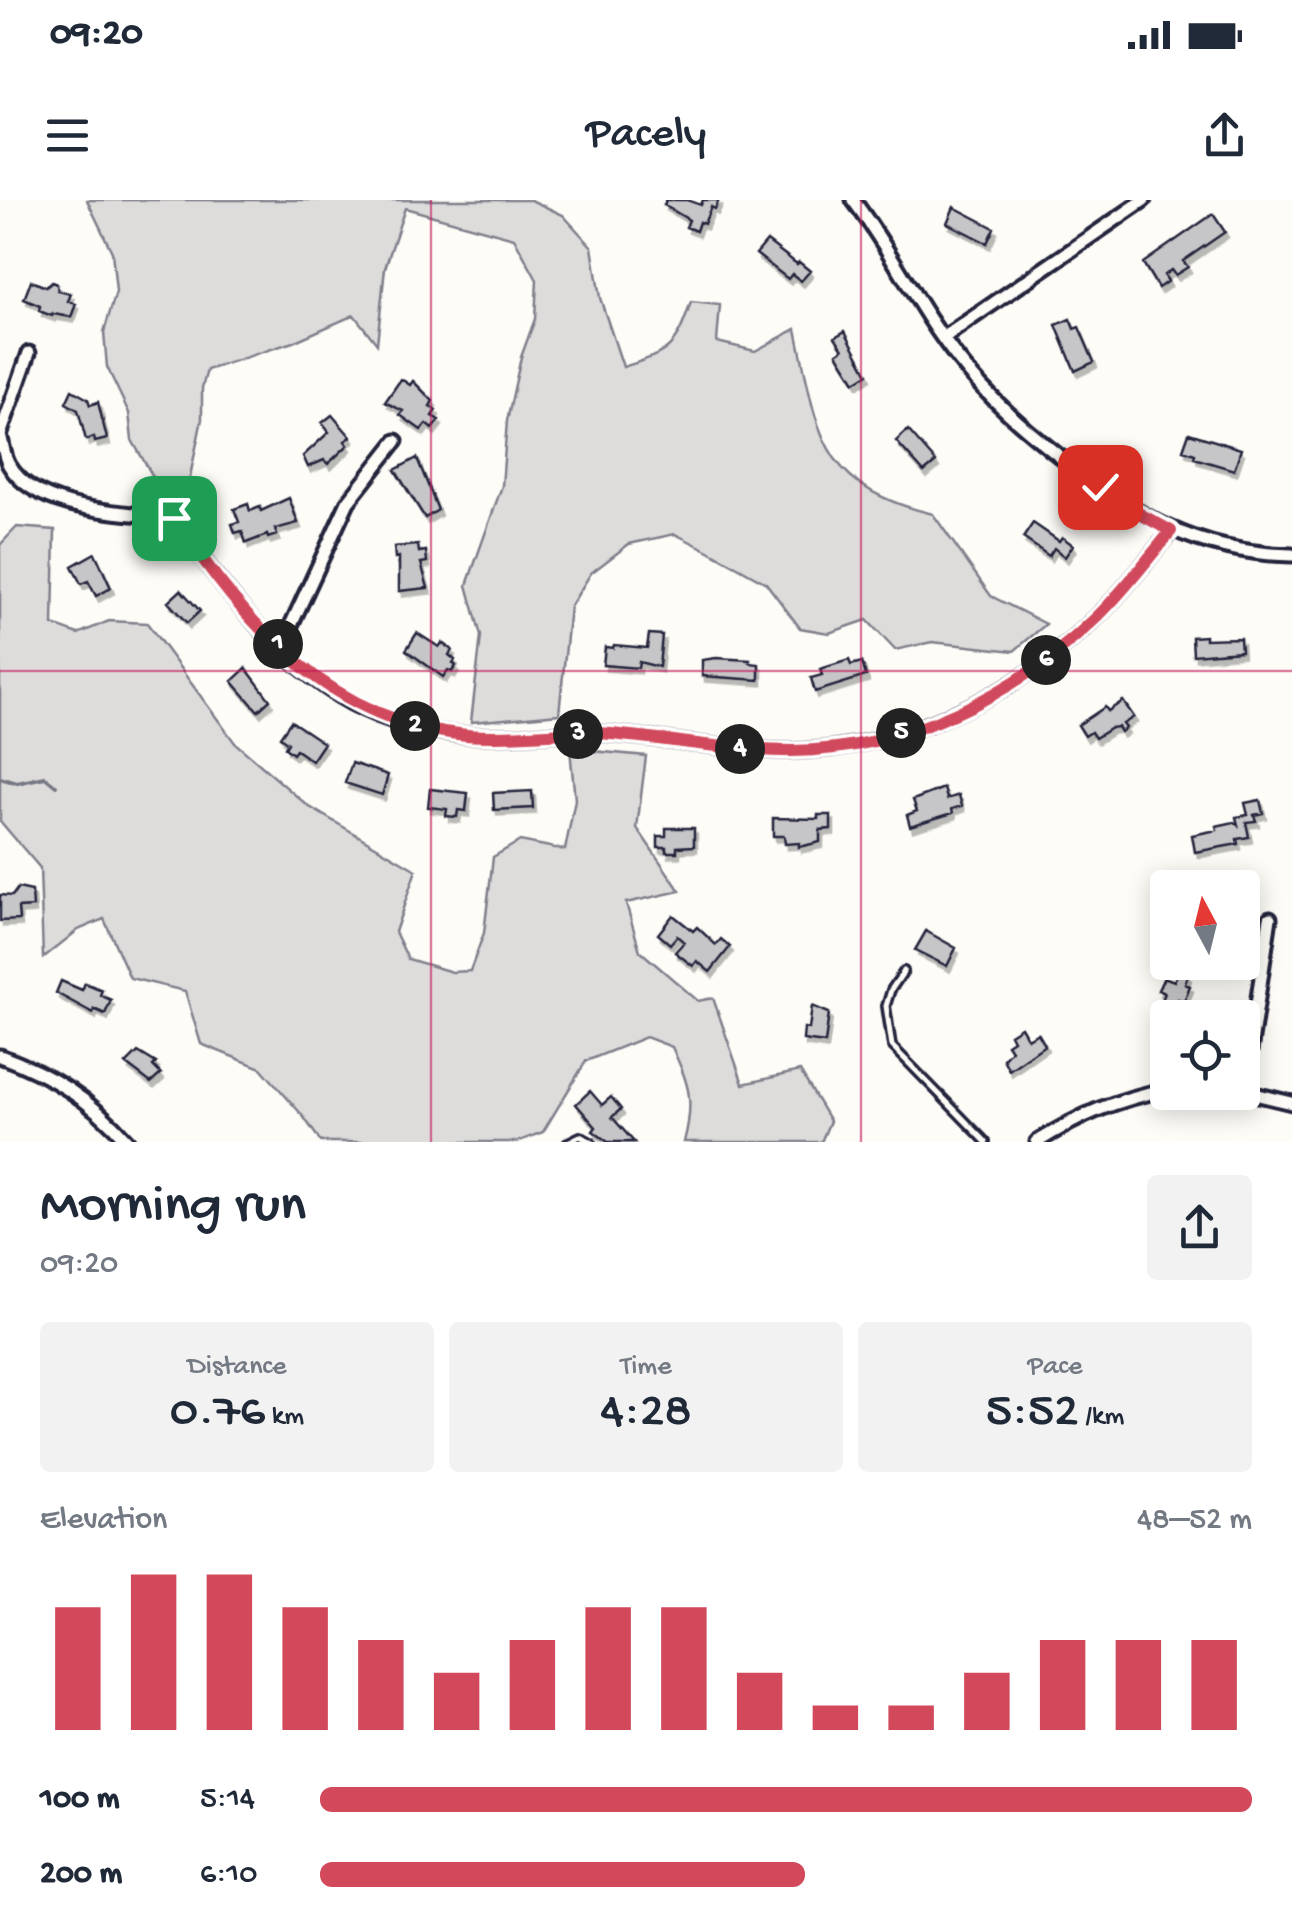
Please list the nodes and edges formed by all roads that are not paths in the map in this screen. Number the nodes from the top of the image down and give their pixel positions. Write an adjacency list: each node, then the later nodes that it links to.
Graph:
1 (854, 200): 3 (street)
2 (1144, 200): 3 (street)
3 (943, 338): 7 (street)
4 (29, 353): 5 (street)
5 (0, 435): 9 (street)
6 (396, 442): 9 (street)
7 (1171, 531): 8 (street); 9 (street)
8 (1292, 556)
9 (281, 647)
10 (1270, 918): 12 (street)
11 (904, 971): 20 (lane)
12 (1257, 1000)
13 (0, 1056): 17 (street)
14 (1150, 1093): 21 (street)
15 (1260, 1095): 16 (street)
16 (1292, 1103)
17 (128, 1142)
18 (568, 1142): 19 (lane)
19 (591, 1142)
20 (986, 1142)
21 (1037, 1142)

